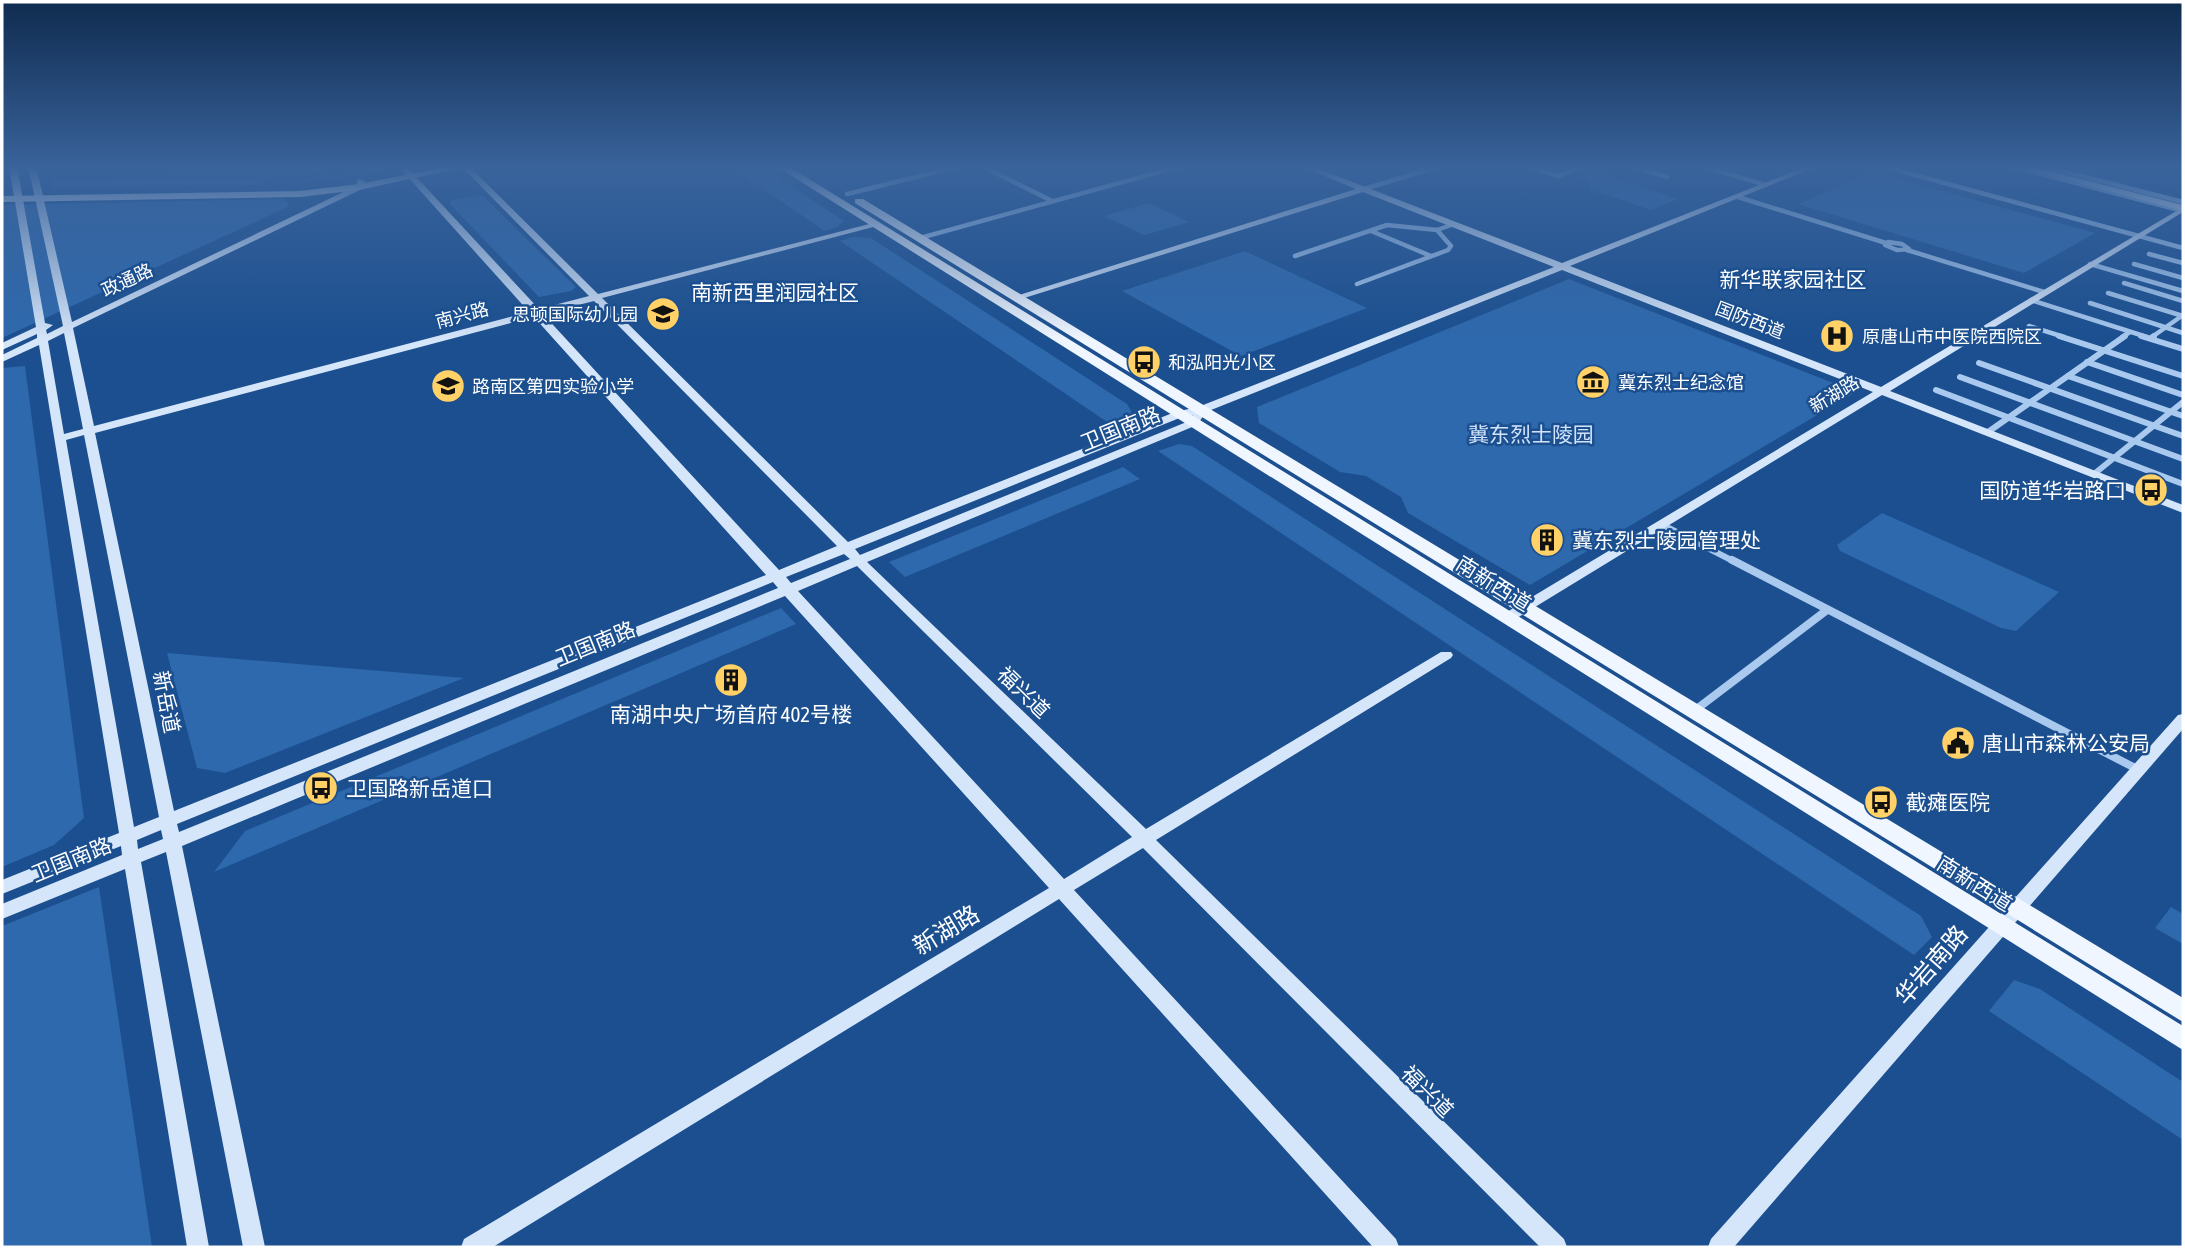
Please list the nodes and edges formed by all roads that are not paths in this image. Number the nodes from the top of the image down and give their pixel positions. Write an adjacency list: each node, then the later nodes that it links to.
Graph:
1 (23, 224): 49 (street)
2 (44, 224): 44 (street, 新岳道)
3 (268, 224): 44 (street, 政通路)
4 (274, 224): 44 (street, 政通路)
5 (456, 224): 42 (street)
6 (524, 224): 37 (street, 福兴道)
7 (873, 224): 37 (street, 南兴路)
8 (874, 224): 67 (main road, 南新西道)
9 (897, 224): 22 (main road, 南新西道)
10 (969, 224): 22 (street)
11 (1251, 224): 38 (street)
12 (1394, 224): 19 (street)
13 (1397, 224): 20 (street)
14 (1670, 224): 30 (street, 卫国南路)
15 (1826, 224): 35 (street)
16 (2096, 224): 21 (street)
17 (2157, 224): 21 (street, 新湖路)
18 (1454, 225): 20 (street); 30 (street, 国防西道)
19 (1371, 230): 25 (street); 26 (street)
20 (1437, 230): 26 (street)
21 (2139, 236): 23 (street); 28 (street, 新湖路)
22 (920, 238): 38 (main road, 南新西道)
23 (2183, 248)
24 (2149, 254): 27 (street)
25 (1295, 256)
26 (1432, 256): 33 (street)
27 (2183, 263)
28 (2090, 264): 34 (street); 35 (street, 新湖路)
29 (2134, 264): 31 (street)
30 (1563, 267): 62 (street, 国防西道); 67 (street, 卫国南路)
31 (2183, 278)
32 (2124, 283): 40 (street)
33 (1357, 284)
34 (2183, 291)
35 (2044, 292): 39 (street, 新湖路)
36 (2108, 293): 43 (street)
37 (597, 297): 42 (street, 南兴路); 82 (street, 福兴道)
38 (1018, 297): 67 (main road, 南新西道)
39 (2031, 300): 47 (street); 62 (street, 新湖路)
40 (2183, 301)
41 (2091, 303): 46 (street)
42 (538, 313): 71 (street, 南兴路); 84 (street)
43 (2183, 315): 46 (street)
44 (66, 321): 49 (street, 政通路); 71 (street, 新岳道)
45 (2029, 326): 53 (street)
46 (2167, 327): 48 (street); 50 (street)
47 (2130, 332): 50 (street); 53 (street)
48 (2183, 332)
49 (42, 333): 51 (street, 政通路); 54 (street, 政通路); 74 (street)
50 (2151, 338): 52 (street)
51 (2, 347)
52 (2183, 349)
53 (2104, 350): 55 (street); 58 (street)
54 (2, 359)
55 (2087, 362): 57 (street); 63 (street)
56 (1979, 363): 60 (street)
57 (2068, 376): 60 (street); 66 (street)
58 (2183, 376)
59 (1960, 377): 65 (street)
60 (2050, 388): 65 (street); 70 (street)
61 (1936, 390): 69 (street)
62 (1881, 391): 72 (street, 国防西道); 81 (street, 新湖路)
63 (2183, 395)
64 (2183, 402): 66 (street)
65 (2030, 403): 69 (street); 75 (street)
66 (2171, 412): 68 (street); 70 (street)
67 (1191, 416): 82 (street, 卫国南路); 83 (street, 卫国南路); 86 (main road, 南新西道); 88 (main road, 南新西道)
68 (2183, 416)
69 (2009, 418): 72 (street); 76 (street)
70 (2154, 426): 73 (street); 75 (street)
71 (87, 431): 74 (street, 南兴路); 93 (street, 新岳道)
72 (1988, 432): 78 (street, 国防西道)
73 (2183, 436)
74 (58, 439): 94 (street)
75 (2135, 441): 76 (street); 77 (street)
76 (2115, 458): 78 (street); 79 (street)
77 (2183, 459)
78 (2094, 474): 80 (street, 国防西道)
79 (2183, 484)
80 (2183, 509)
81 (1661, 524): 86 (street, 新湖路); 87 (street)
82 (845, 547): 83 (street, 福兴道); 84 (street, 卫国南路)
83 (858, 560): 85 (street, 卫国南路); 95 (street, 福兴道)
84 (776, 575): 85 (street); 93 (street, 卫国南路)
85 (788, 587): 96 (street, 卫国南路); 99 (street)
86 (1526, 608): 88 (street, 新湖路); 90 (main road, 南新西道)
87 (1827, 610): 90 (street); 92 (street)
88 (1507, 618): 102 (main road, 南新西道)
89 (1446, 655): 95 (street, 新湖路)
90 (1694, 712): 100 (main road, 南新西道)
91 (2183, 719): 92 (street, 华岩南路)
92 (2139, 771): 100 (street, 华岩南路)
93 (166, 821): 94 (street, 卫国南路); 96 (street, 新岳道)
94 (128, 835): 97 (street); 98 (street, 卫国南路)
95 (1144, 838): 99 (street, 新湖路); 109 (street, 福兴道)
96 (173, 841): 97 (street, 卫国南路); 106 (street, 新岳道)
97 (130, 860): 101 (street, 卫国南路); 105 (street)
98 (2, 887)
99 (1062, 889): 107 (street, 新湖路); 108 (street)
100 (2015, 908): 102 (street, 华岩南路); 103 (main road, 南新西道)
101 (2, 912)
102 (2000, 925): 104 (main road, 南新西道); 110 (street, 华岩南路)
103 (2183, 1011)
104 (2183, 1039)
105 (198, 1247)
106 (254, 1247)
107 (472, 1247)
108 (1388, 1247)
109 (1556, 1247)
110 (1719, 1247)

